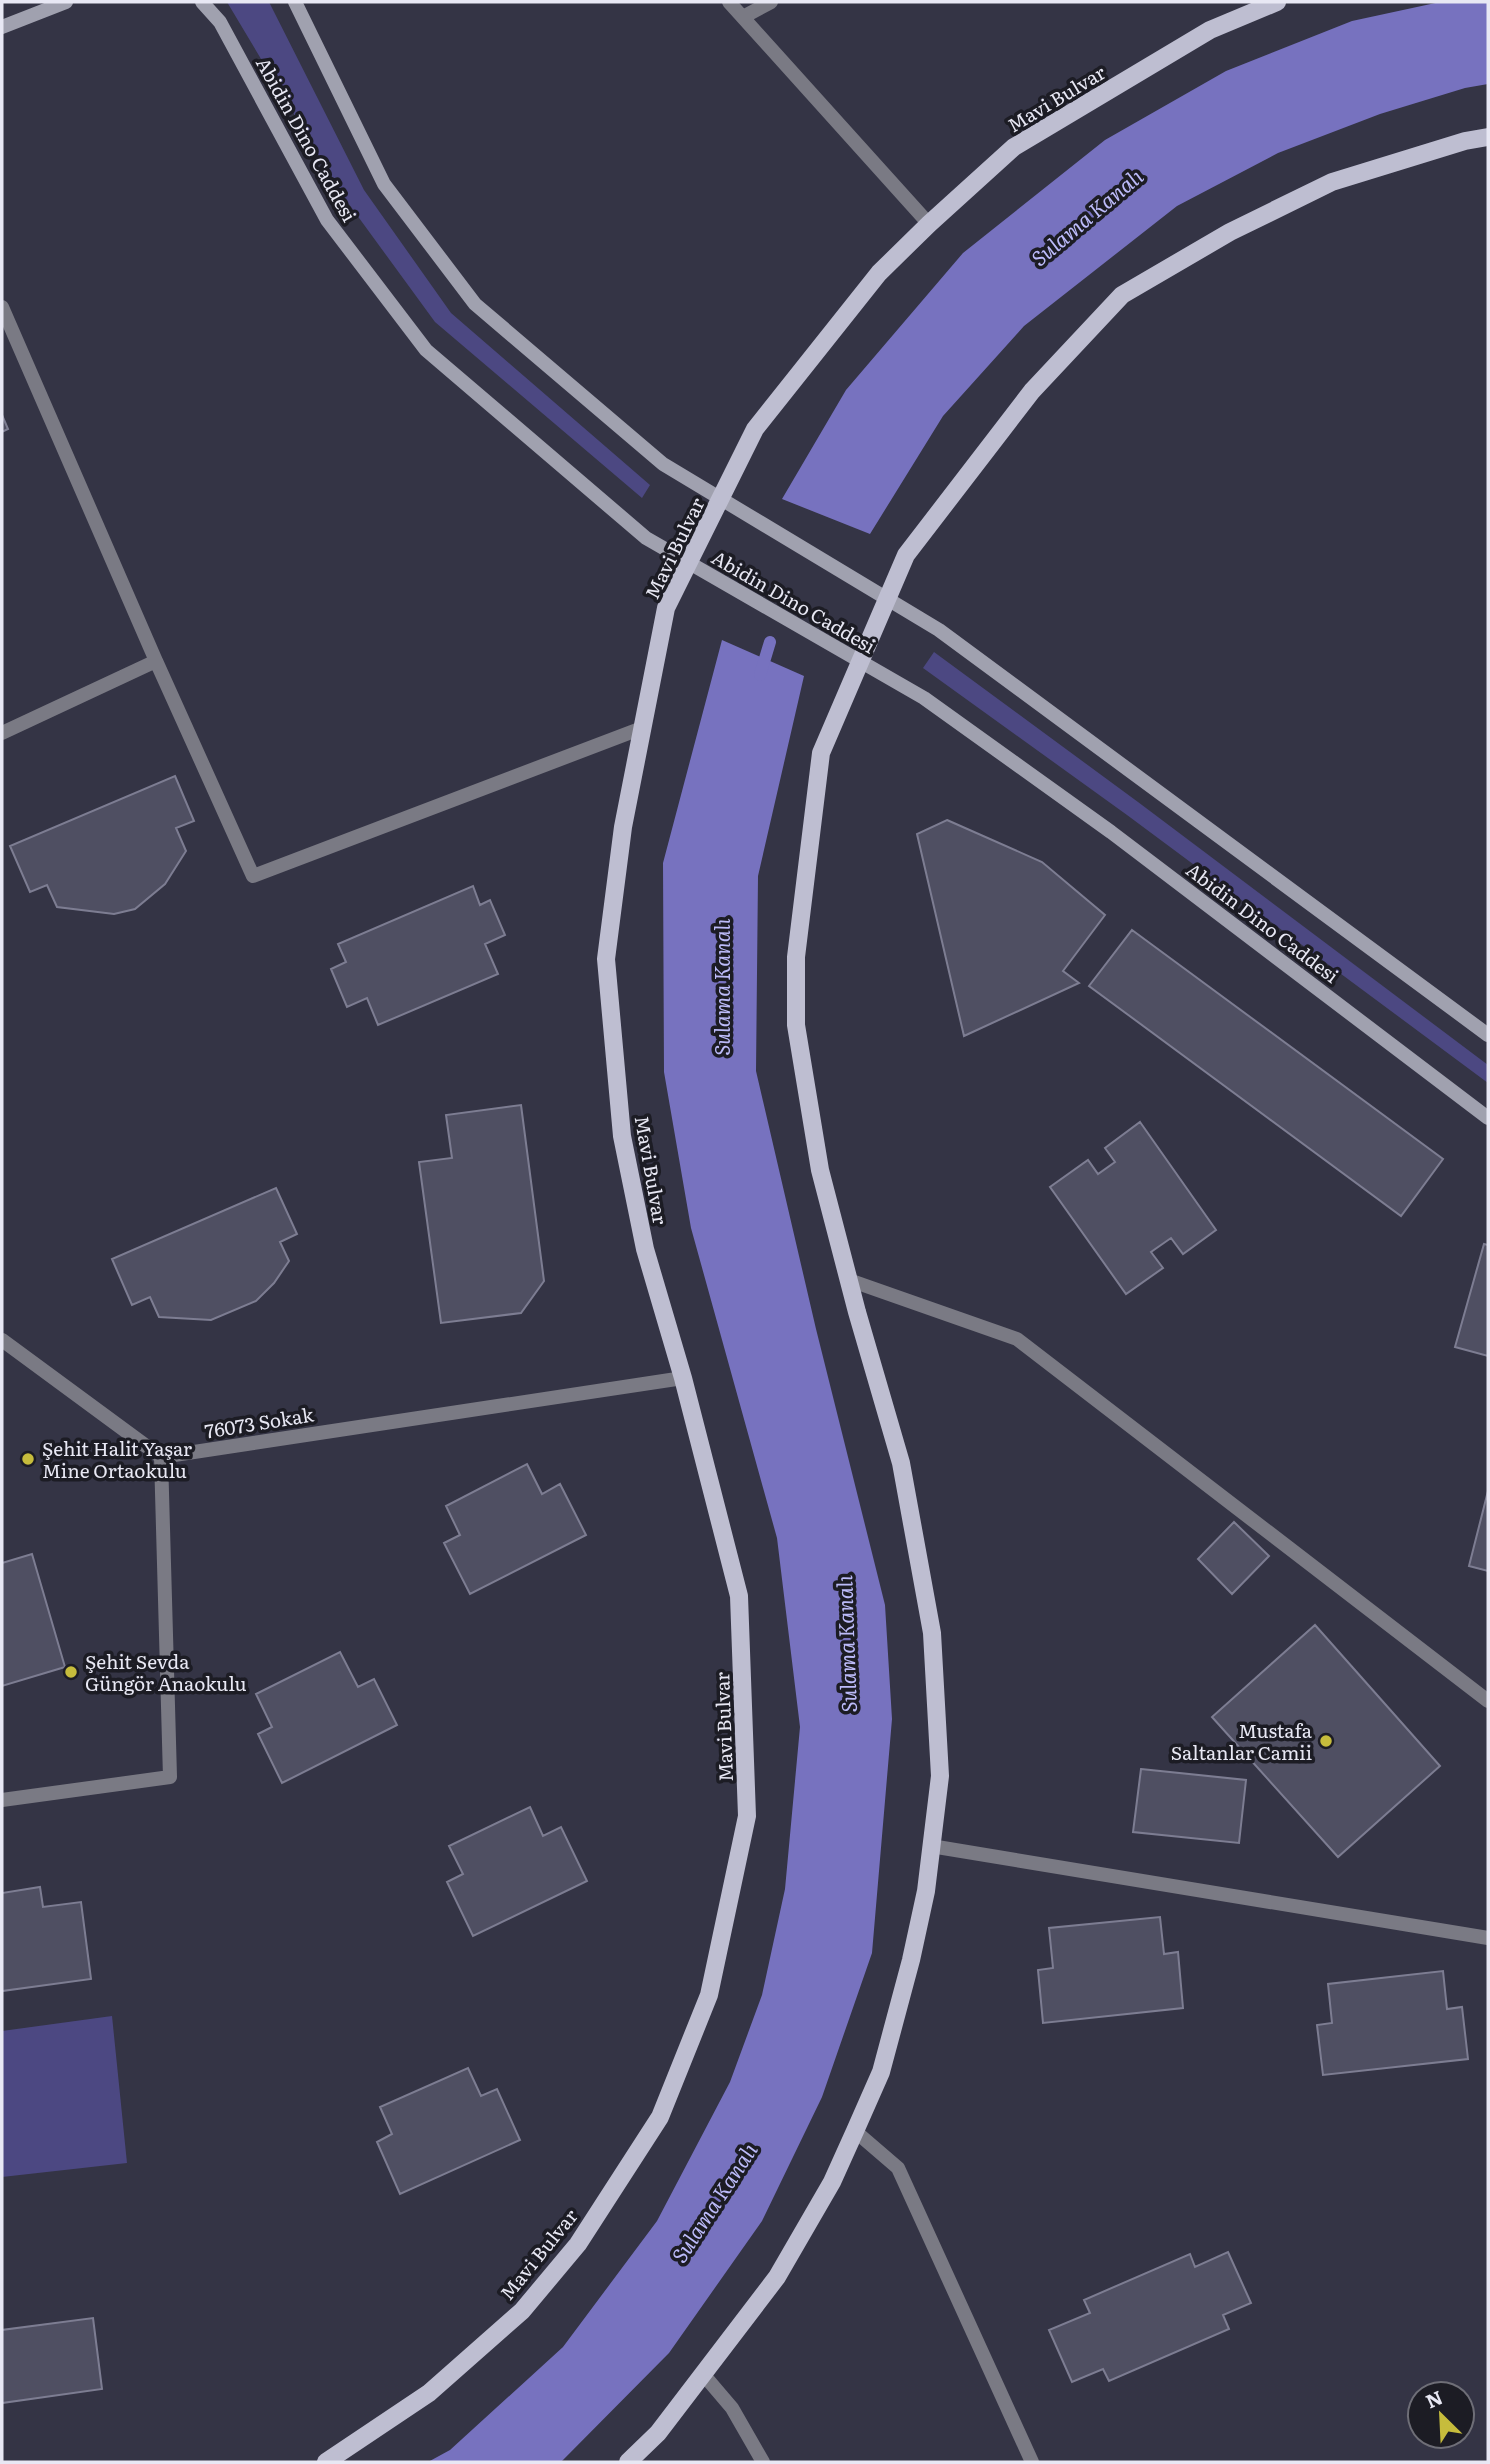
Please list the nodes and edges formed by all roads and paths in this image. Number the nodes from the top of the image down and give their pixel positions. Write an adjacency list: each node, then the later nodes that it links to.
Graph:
1 (66, 2): 8 (main road)
2 (202, 2): 13 (main road, Abidin Dino Caddesi)
3 (295, 2): 12 (main road)
4 (729, 2): 7 (street)
5 (771, 2): 7 (street)
6 (1277, 2): 10 (main road, Mavi Bulvar)
7 (743, 17): 10 (street)
8 (2, 27)
9 (1488, 137): 14 (main road)
10 (929, 224): 12 (main road, Mavi Bulvar)
11 (2, 307): 15 (street)
12 (720, 499): 13 (main road, Mavi Bulvar); 14 (main road)
13 (689, 562): 16 (main road, Abidin Dino Caddesi); 17 (main road, Mavi Bulvar)
14 (887, 599): 16 (main road); 19 (main road)
15 (156, 661): 17 (street); 18 (street)
16 (860, 662): 20 (main road, Abidin Dino Caddesi); 21 (main road)
17 (642, 727): 23 (main road, Mavi Bulvar)
18 (2, 733)
19 (1488, 1035)
20 (1488, 1118)
21 (849, 1280): 25 (street); 27 (main road)
22 (2, 1340): 24 (street)
23 (683, 1378): 24 (street, 76073 Sokak); 31 (main road, Mavi Bulvar)
24 (161, 1457): 26 (street)
25 (1488, 1701)
26 (2, 1800)
27 (931, 1846): 28 (street); 29 (main road)
28 (1488, 1938)
29 (855, 2131): 30 (main road); 34 (street)
30 (703, 2374): 32 (main road); 33 (street)
31 (326, 2462)
32 (628, 2462)
33 (763, 2462)
34 (1032, 2462)

